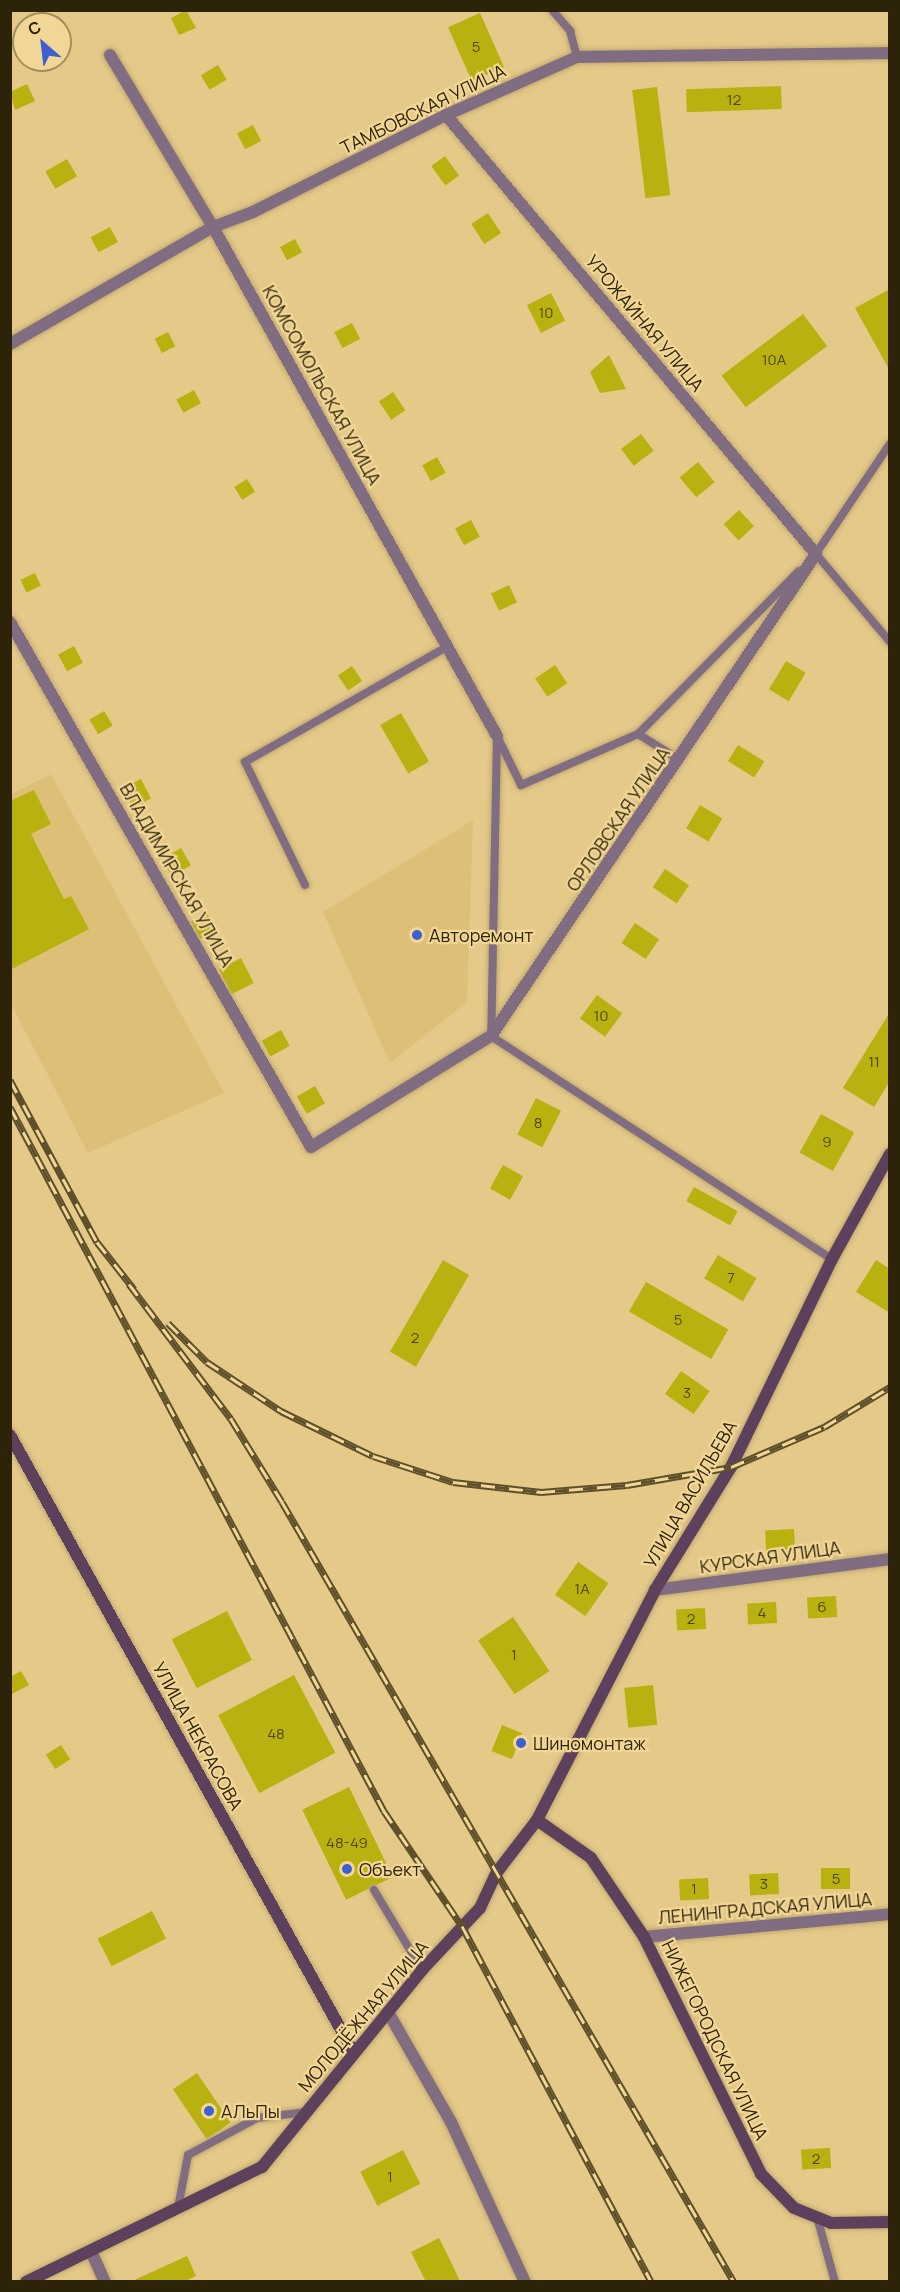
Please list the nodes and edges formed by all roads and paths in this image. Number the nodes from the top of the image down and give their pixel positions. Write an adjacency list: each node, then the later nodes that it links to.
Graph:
1 (552, 10): 4 (lane)
2 (890, 53): 4 (street, ТАМБОВСКАЯ УЛИЦА)
3 (110, 55): 6 (street, КОМСОМОЛЬСКАЯ УЛИЦА)
4 (577, 57): 5 (street, ТАМБОВСКАЯ УЛИЦА)
5 (446, 115): 6 (street, ТАМБОВСКАЯ УЛИЦА); 9 (street, УРОЖАЙНАЯ УЛИЦА)
6 (213, 227): 7 (street, ТАМБОВСКАЯ УЛИЦА); 12 (street, КОМСОМОЛЬСКАЯ УЛИЦА)
7 (10, 344)
8 (890, 444): 9 (lane, ОРЛОВСКАЯ УЛИЦА)
9 (816, 554): 11 (lane); 13 (lane); 15 (street, ОРЛОВСКАЯ УЛИЦА)
10 (10, 622): 18 (street, ВЛАДИМИРСКАЯ УЛИЦА)
11 (890, 642)
12 (447, 647): 14 (street, КОМСОМОЛЬСКАЯ УЛИЦА); 16 (lane)
13 (638, 734): 14 (lane); 15 (lane)
14 (497, 736): 17 (lane)
15 (680, 760): 17 (street, ОРЛОВСКАЯ УЛИЦА)
16 (305, 885)
17 (490, 1036): 18 (street, ОРЛОВСКАЯ УЛИЦА); 20 (lane)
18 (311, 1147)
19 (890, 1154): 20 (street, УЛИЦА ВАСИЛЬЕВА)
20 (832, 1259): 23 (street, УЛИЦА ВАСИЛЬЕВА)
21 (10, 1435): 30 (street, УЛИЦА НЕКРАСОВА)
22 (890, 1558): 23 (street, КУРСКАЯ УЛИЦА)
23 (655, 1590): 24 (street, УЛИЦА ВАСИЛЬЕВА)
24 (537, 1820): 27 (street, НИЖЕГОРОДСКАЯ УЛИЦА); 28 (street, МОЛОДЁЖНАЯ УЛИЦА)
25 (374, 1890): 28 (lane)
26 (890, 1914): 27 (street, ЛЕНИНГРАДСКАЯ УЛИЦА)
27 (644, 1937): 33 (street, НИЖЕГОРОДСКАЯ УЛИЦА)
28 (422, 1970): 29 (street, МОЛОДЁЖНАЯ УЛИЦА)
29 (388, 2012): 30 (street, МОЛОДЁЖНАЯ УЛИЦА); 38 (street)
30 (354, 2053): 31 (street, МОЛОДЁЖНАЯ УЛИЦА)
31 (307, 2112): 32 (street, МОЛОДЁЖНАЯ УЛИЦА); 32 (lane)
32 (178, 2208): 35 (street, МОЛОДЁЖНАЯ УЛИЦА)
33 (817, 2217): 34 (street, НИЖЕГОРОДСКАЯ УЛИЦА); 39 (lane)
34 (890, 2222)
35 (91, 2251): 36 (street, МОЛОДЁЖНАЯ УЛИЦА); 37 (street)
36 (26, 2282)
37 (105, 2282)
38 (525, 2282)
39 (835, 2282)

